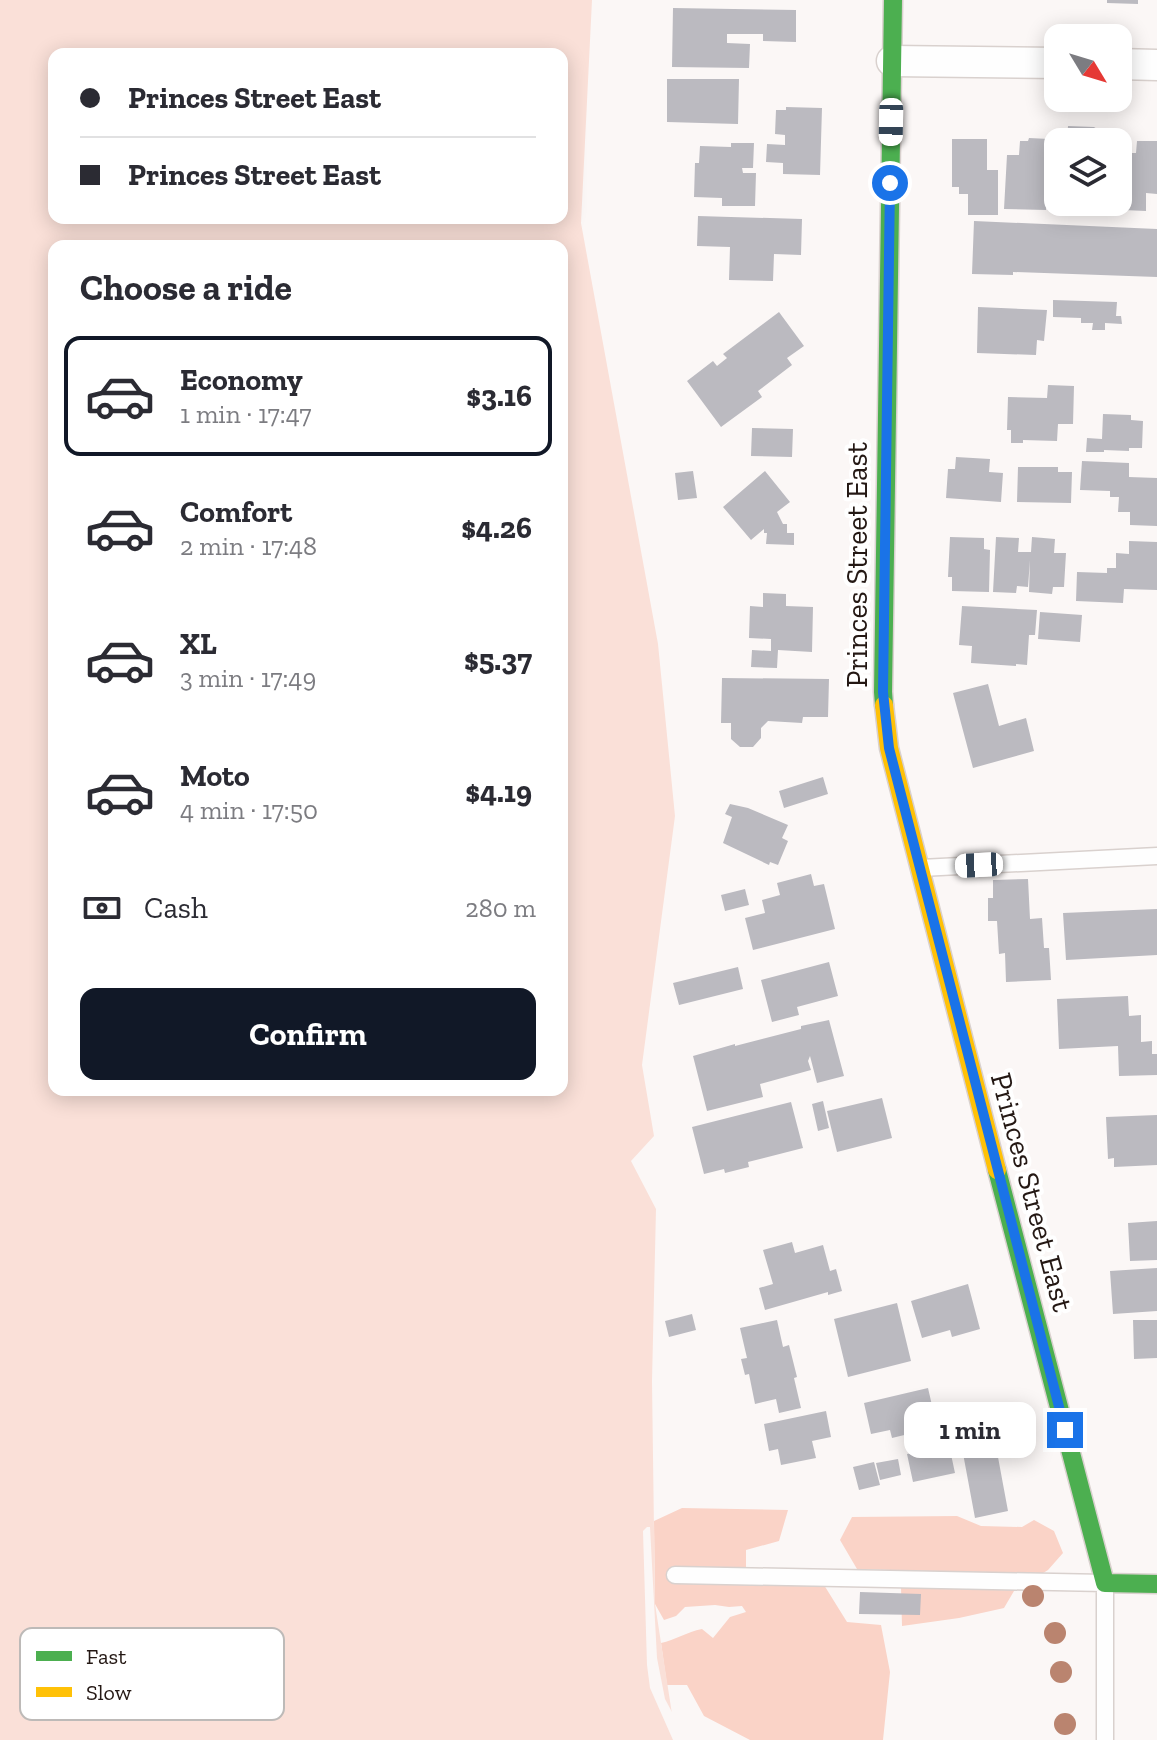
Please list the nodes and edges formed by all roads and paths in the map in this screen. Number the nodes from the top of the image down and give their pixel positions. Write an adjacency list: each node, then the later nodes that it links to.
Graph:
1 (893, 0): 2 (street, Princes Street East)
2 (892, 61): 3 (street); 7 (street, Princes Street East)
3 (1044, 63)
4 (1132, 64): 5 (street)
5 (1157, 65)
6 (1157, 856): 7 (lane)
7 (920, 868): 9 (street, Princes Street East)
8 (675, 1575): 9 (lane)
9 (1105, 1583): 10 (street); 11 (lane)
10 (1157, 1584)
11 (1105, 1740)

